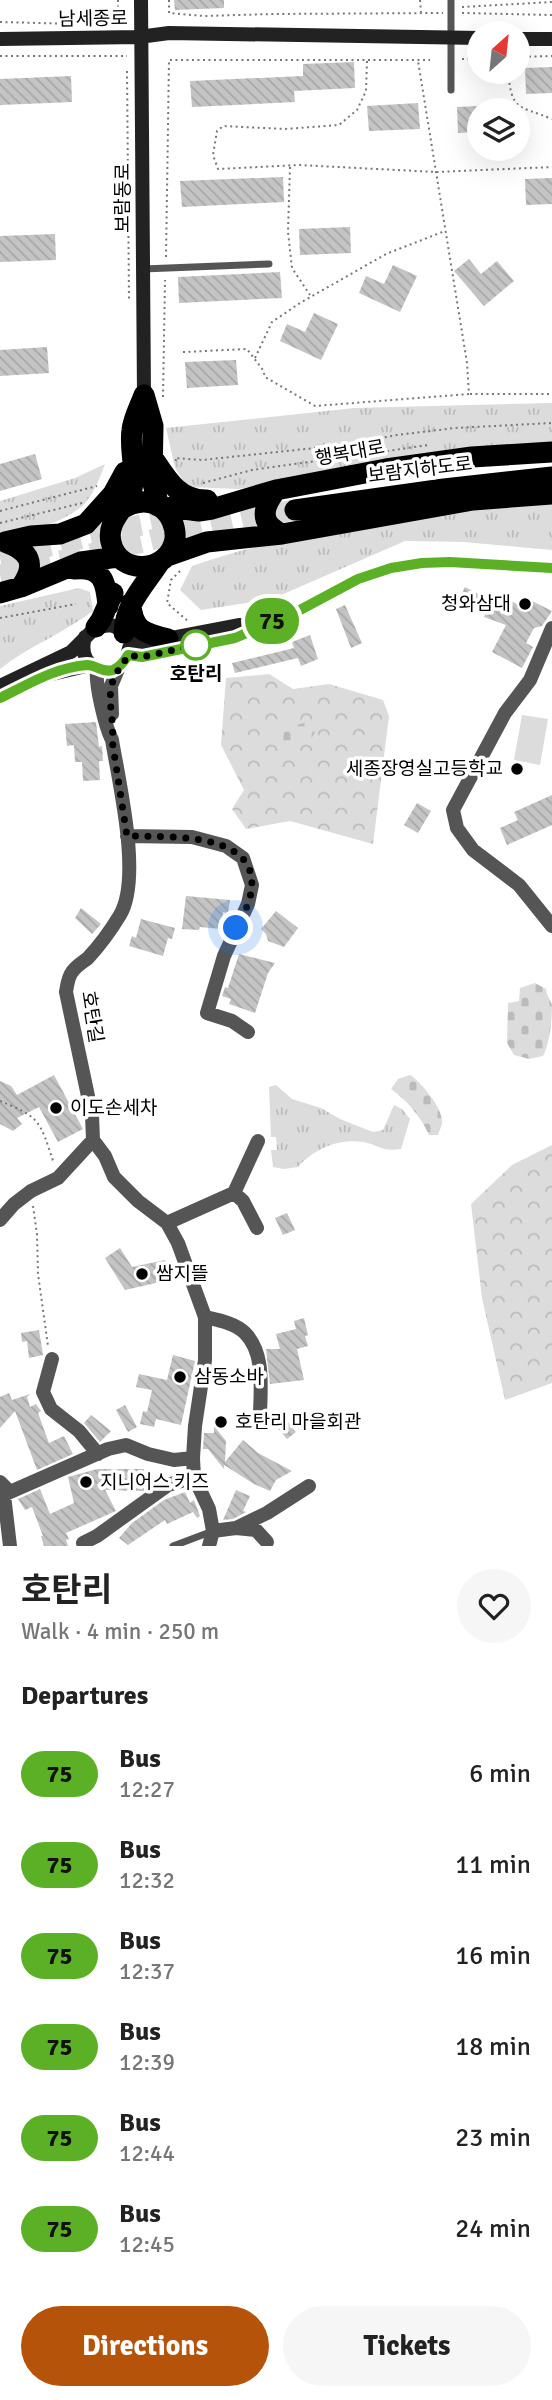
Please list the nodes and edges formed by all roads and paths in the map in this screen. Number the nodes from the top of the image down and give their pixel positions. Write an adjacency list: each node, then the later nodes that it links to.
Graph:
1 (118, 0): 12 (path)
2 (141, 0): 13 (street, 보람동로)
3 (169, 0): 8 (path)
4 (420, 0): 8 (path)
5 (451, 0): 7 (lane)
6 (552, 2): 7 (path)
7 (454, 10): 8 (path); 9 (path); 14 (lane)
8 (421, 13)
9 (552, 15)
10 (0, 22): 11 (path)
11 (78, 24)
12 (104, 24)
13 (139, 37): 14 (street, 남세종로); 17 (street, 남세종로); 36 (street, 보람동로)
14 (452, 37): 15 (street, 남세종로); 28 (lane)
15 (467, 38)
16 (530, 38): 18 (street)
17 (0, 39)
18 (552, 39)
19 (0, 56): 38 (path)
20 (552, 56): 21 (path)
21 (530, 57)
22 (461, 59): 23 (path)
23 (467, 59)
24 (367, 60): 25 (path); 30 (path); 35 (path)
25 (417, 60): 26 (path); 32 (path)
26 (430, 60)
27 (509, 84): 29 (path)
28 (451, 90)
29 (552, 118)
30 (290, 166): 32 (path); 37 (path)
31 (552, 167): 32 (path)
32 (436, 172): 33 (path)
33 (446, 230): 37 (path); 41 (path)
34 (269, 264): 35 (lane)
35 (166, 268): 36 (lane); 43 (path)
36 (143, 269): 43 (street, 보람동로)
37 (311, 296): 40 (path)
38 (130, 309)
39 (183, 352): 40 (path)
40 (255, 359): 41 (path)
41 (469, 394): 42 (path)
42 (552, 394)
43 (153, 397): 46 (highway)
44 (552, 423): 47 (path)
45 (552, 452): 52 (highway, 행복대로)
46 (142, 458): 52 (highway); 54 (highway); 56 (highway); 58 (highway)
47 (175, 458)
48 (552, 461): 52 (highway, 보람지하도로)
49 (552, 477): 52 (highway, 보람지하도로)
50 (108, 483): 55 (path)
51 (552, 494): 57 (highway)
52 (283, 496): 54 (highway, 행복대로); 57 (highway)
53 (90, 500): 58 (path)
54 (159, 506): 56 (highway); 60 (highway)
55 (0, 511)
56 (117, 514): 58 (highway); 59 (highway)
57 (282, 534): 60 (highway)
58 (2, 536): 63 (highway)
59 (118, 557): 60 (highway); 62 (highway); 67 (highway)
60 (170, 562): 65 (highway); 71 (path)
61 (552, 568): 73 (street)
62 (58, 571): 63 (highway); 67 (highway)
63 (21, 587): 64 (highway)
64 (0, 593)
65 (131, 601): 75 (highway); 76 (highway)
66 (76, 604): 70 (path)
67 (108, 606): 74 (highway)
68 (265, 610): 69 (path)
69 (241, 612)
70 (0, 618)
71 (189, 622)
72 (552, 628): 84 (street)
73 (250, 630): 76 (street); 77 (street)
74 (91, 632): 75 (street); 78 (street); 80 (street)
75 (124, 633): 76 (street); 77 (street)
76 (167, 639)
77 (128, 655): 79 (street)
78 (93, 667): 79 (street); 81 (street); 82 (street, 호탄길)
79 (119, 667): 82 (street, 호탄길)
80 (0, 685)
81 (0, 698)
82 (112, 740): 83 (street, 호탄길)
83 (127, 836): 85 (street); 87 (street, 호탄길)
84 (552, 926)
85 (248, 1032)
86 (0, 1101): 89 (path)
87 (93, 1140): 89 (street); 93 (street, 호탄길)
88 (258, 1141): 91 (street)
89 (58, 1178): 90 (street)
90 (31, 1191): 92 (street); 96 (path)
91 (234, 1194): 93 (street); 94 (street)
92 (0, 1220)
93 (167, 1223): 95 (street, 호탄길)
94 (257, 1228)
95 (205, 1317): 97 (street); 99 (street, 호탄길)
96 (52, 1359): 98 (street)
97 (260, 1418)
98 (98, 1454): 99 (street); 102 (street)
99 (193, 1458): 100 (street, 호탄길)
100 (194, 1477): 104 (street, 호탄길); 106 (street)
101 (309, 1486): 103 (street)
102 (5, 1487): 107 (street)
103 (236, 1528): 104 (street); 105 (street)
104 (213, 1531): 108 (lane); 109 (street)
105 (267, 1542)
106 (83, 1543)
107 (10, 1546)
108 (173, 1546)
109 (209, 1546)

